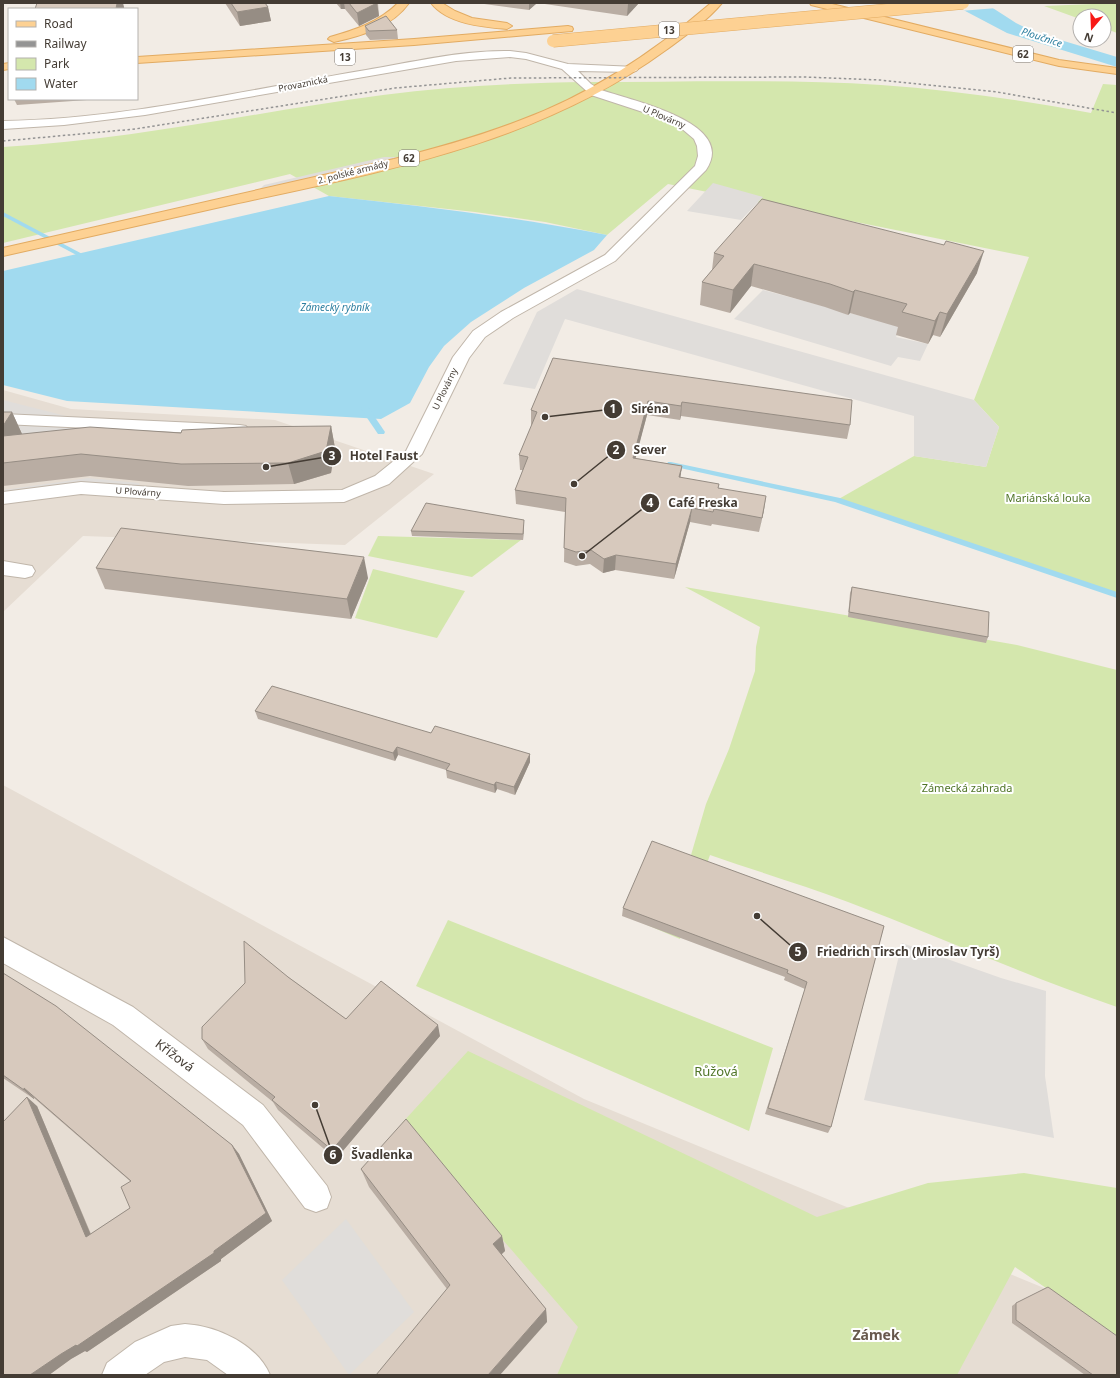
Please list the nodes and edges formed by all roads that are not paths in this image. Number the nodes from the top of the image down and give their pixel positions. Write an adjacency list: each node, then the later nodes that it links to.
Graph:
1 (404, 3): 8 (main road)
2 (436, 3): 7 (main road)
3 (717, 3): 11 (main road, 2. polské armády / 62)
4 (815, 3): 13 (main road, 62)
5 (855, 3): 7 (main road, 13)
6 (963, 3): 12 (main road, 13, bridge)
7 (568, 29): 8 (main road, 13)
8 (263, 53): 9 (main road, 13)
9 (138, 60)
10 (567, 67): 11 (street); 14 (street, Provaznická); 15 (street, Provaznická)
11 (632, 69): 14 (main road, 2. polské armády / 62)
12 (138, 70)
13 (1117, 72)
14 (593, 91): 16 (main road, 2. polské armády / 62); 19 (street, U Plovárny)
15 (3, 125)
16 (3, 252)
17 (3, 419): 18 (street)
18 (253, 431)
19 (3, 498)
20 (3, 568): 21 (street)
21 (25, 571)
22 (3, 949): 23 (street, Křížová)
23 (316, 1197)
24 (119, 1375): 25 (street)
25 (253, 1375)

